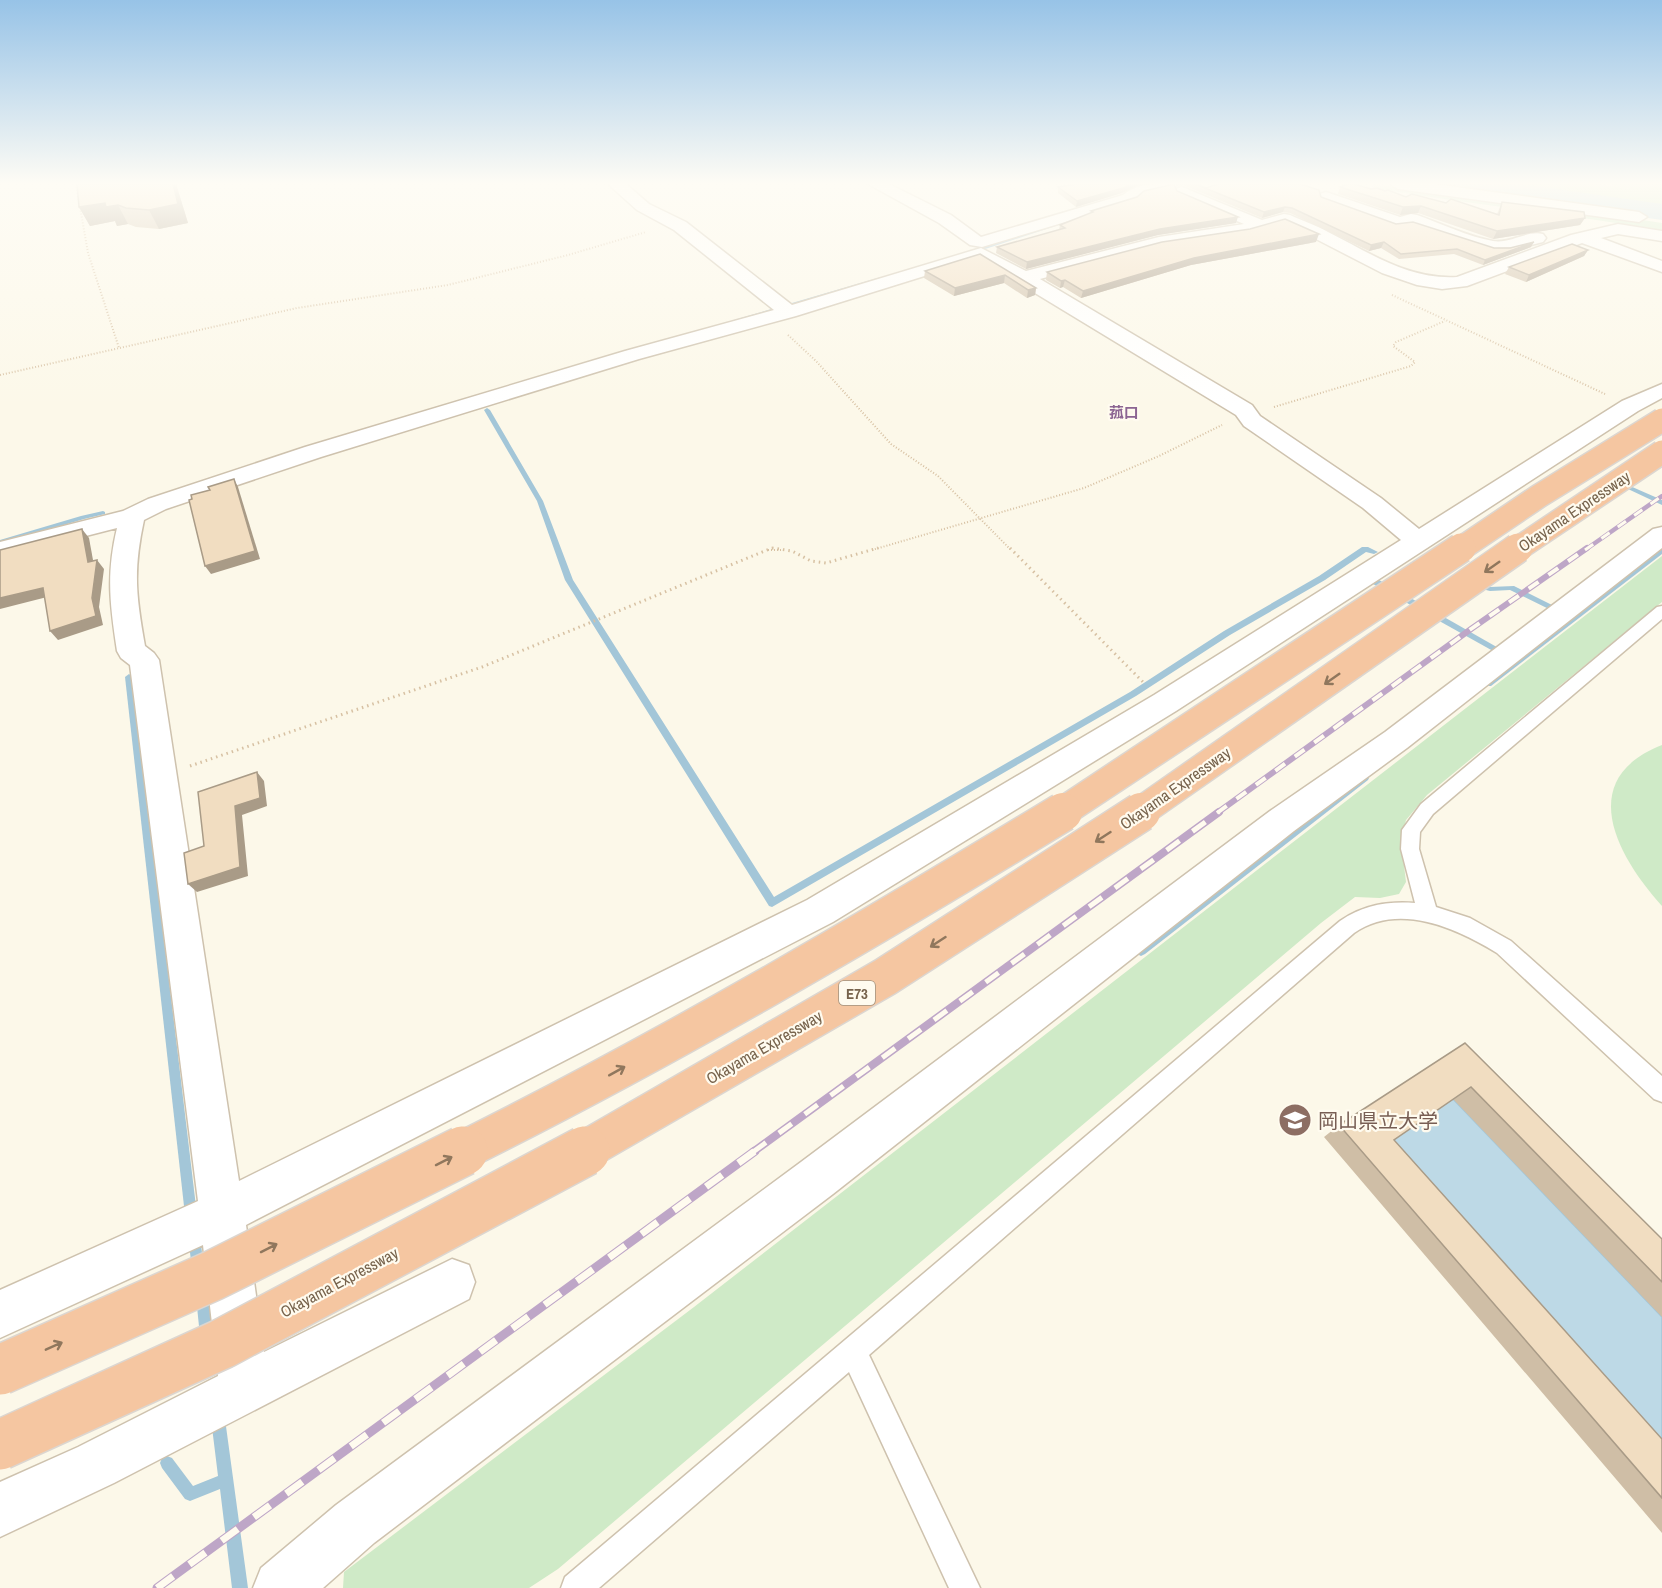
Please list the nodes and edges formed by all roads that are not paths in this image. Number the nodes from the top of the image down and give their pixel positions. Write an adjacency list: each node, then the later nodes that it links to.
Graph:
1 (720, 258): 10 (street)
2 (950, 258): 10 (street)
3 (1000, 258): 9 (street)
4 (1099, 258): 9 (street)
5 (1367, 258): 6 (street)
6 (1525, 258)
7 (1639, 258): 8 (street)
8 (1662, 267)
9 (1024, 278): 16 (street)
10 (780, 311): 14 (street)
11 (1662, 390): 16 (street)
12 (1662, 420): 25 (highway, Okayama Expressway, one-way to 12, bridge)
13 (1662, 452): 27 (highway, Okayama Expressway / E73, one-way to 27, bridge)
14 (132, 516): 17 (street); 21 (street)
15 (1662, 535): 29 (street)
16 (1418, 541): 21 (street)
17 (0, 550)
18 (1662, 611): 19 (lane)
19 (1428, 913): 20 (lane); 24 (lane)
20 (1662, 1091)
21 (216, 1217): 23 (street); 26 (street)
22 (452, 1282): 26 (street)
23 (0, 1314)
24 (853, 1351): 30 (lane); 31 (lane)
25 (0, 1370)
26 (238, 1393): 28 (street)
27 (0, 1445)
28 (0, 1510)
29 (302, 1581)
30 (576, 1588)
31 (965, 1588)

